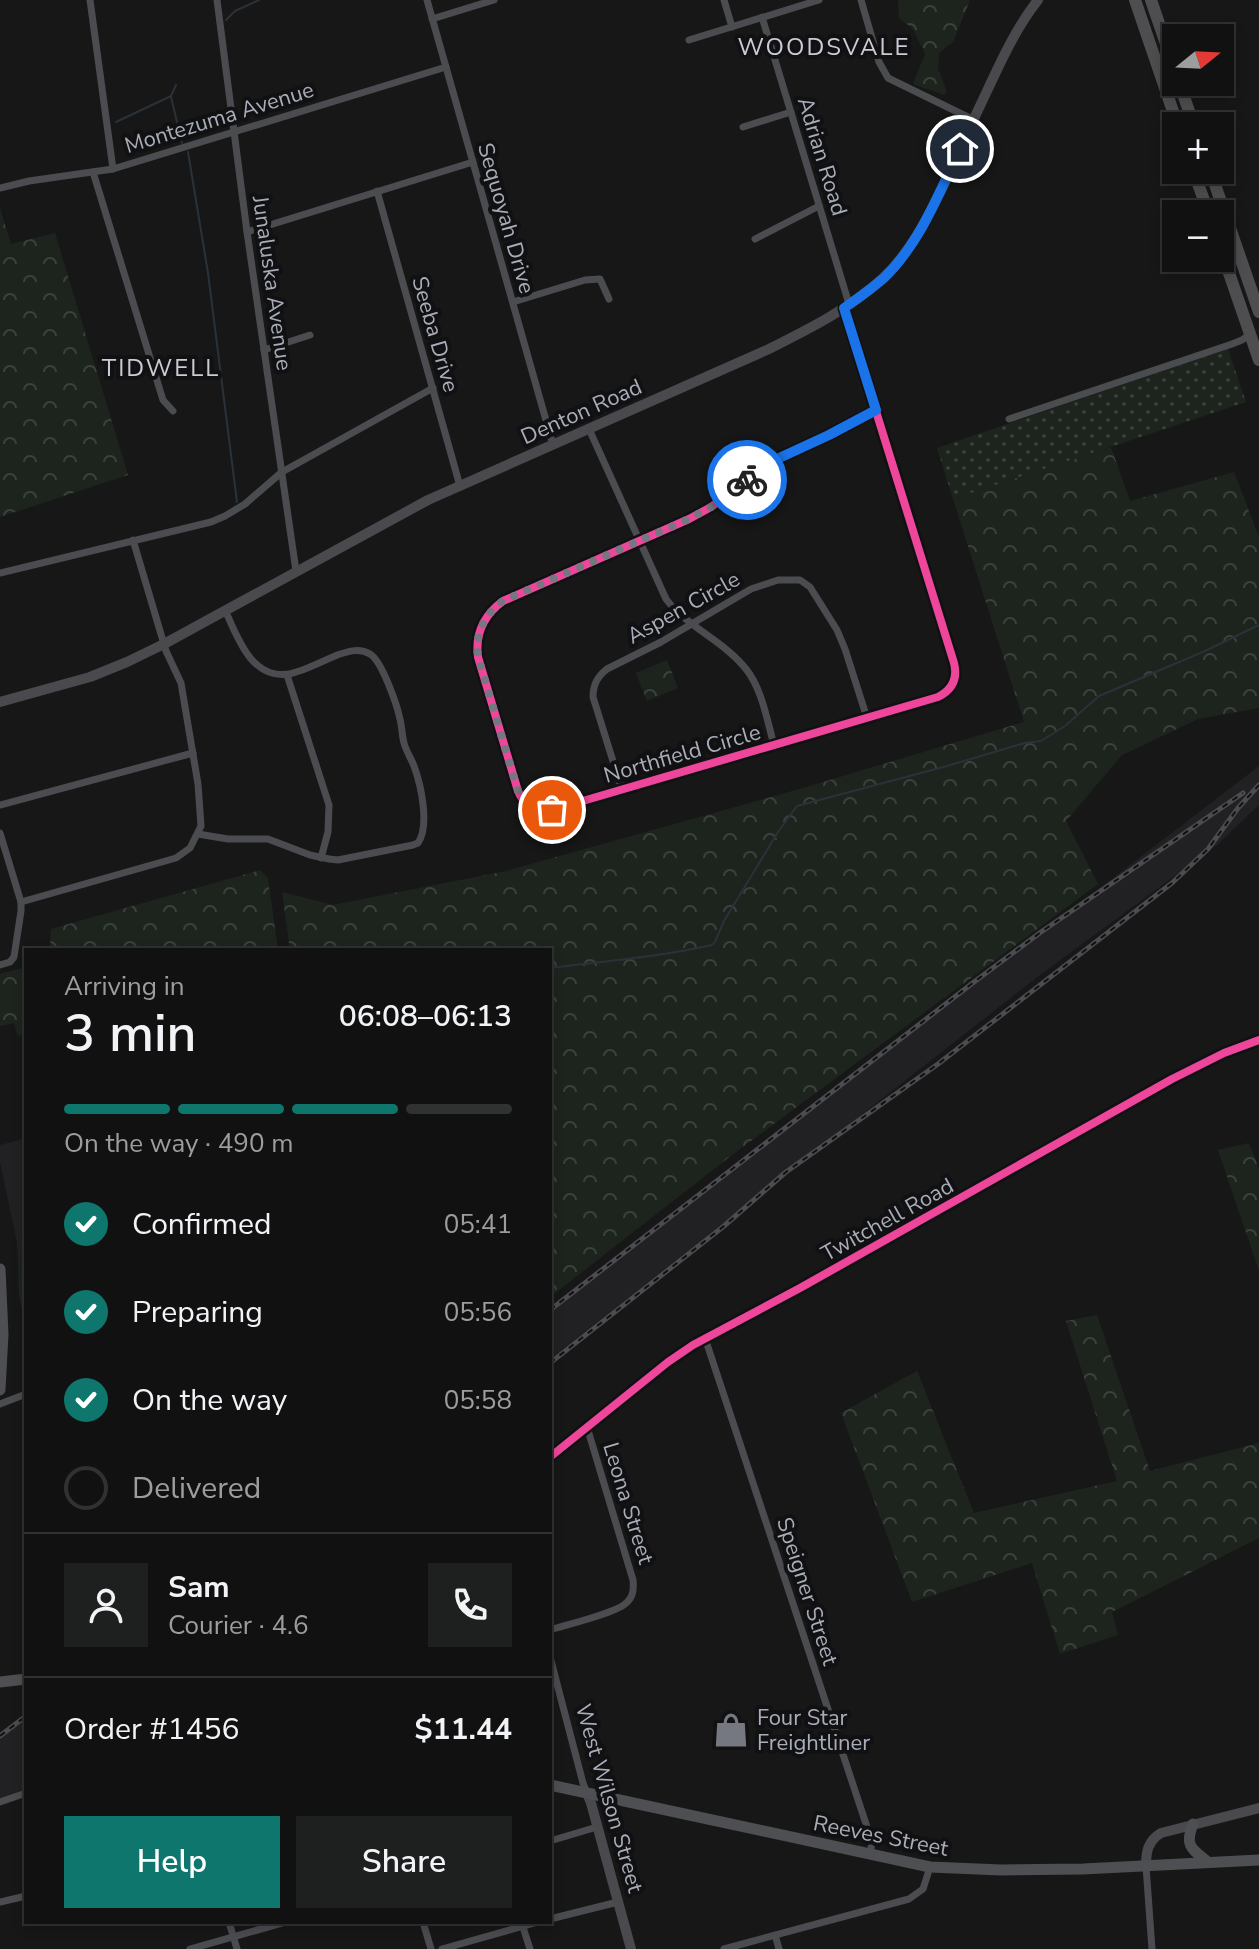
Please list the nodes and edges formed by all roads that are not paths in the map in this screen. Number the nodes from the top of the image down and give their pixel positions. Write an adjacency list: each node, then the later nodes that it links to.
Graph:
1 (90, 0): 27 (street)
2 (217, 0): 25 (street, Junaluska Avenue)
3 (427, 0): 12 (street, Sequoyah Drive)
4 (494, 0): 12 (street)
5 (724, 0): 13 (street)
6 (819, 0): 11 (street)
7 (861, 0): 23 (street)
8 (1038, 0): 23 (street, Denton Road)
9 (1135, 0): 18 (highway)
10 (1151, 0): 14 (highway)
11 (762, 17): 13 (street); 20 (street, Adrian Road)
12 (432, 19): 16 (street, Sequoyah Drive)
13 (732, 27): 15 (street)
14 (1162, 32)
15 (689, 40)
16 (446, 67): 25 (street, Montezuma Avenue); 26 (street, Sequoyah Drive)
17 (1184, 96): 19 (highway)
18 (1172, 108): 19 (highway); 21 (highway)
19 (1189, 109): 22 (highway)
20 (791, 112): 24 (street); 31 (street, Adrian Road)
21 (1173, 112)
22 (1190, 112)
23 (974, 120): 38 (street, Denton Road)
24 (743, 127)
25 (235, 132): 27 (street, Montezuma Avenue); 32 (street, Junaluska Avenue)
26 (473, 162): 30 (street); 37 (street, Sequoyah Drive)
27 (113, 169): 28 (street, Montezuma Avenue)
28 (93, 172): 29 (street, Montezuma Avenue); 46 (street)
29 (0, 188)
30 (377, 191): 32 (street); 44 (street, Seeba Drive)
31 (819, 206): 33 (street); 38 (street, Adrian Road)
32 (247, 232): 42 (street, Junaluska Avenue)
33 (755, 239)
34 (1234, 252): 39 (highway)
35 (1230, 272): 40 (highway)
36 (609, 299): 37 (street)
37 (513, 302): 49 (street, Sequoyah Drive)
38 (846, 306): 45 (street, Northfield Circle); 48 (street, Denton Road)
39 (1259, 312)
40 (1254, 331): 43 (highway); 47 (street)
41 (310, 335): 42 (street)
42 (264, 350): 50 (street, Junaluska Avenue)
43 (1259, 360)
44 (433, 388): 50 (street); 51 (street, Seeba Drive)
45 (876, 410): 53 (street, Northfield Circle); 61 (street, Northfield Circle)
46 (173, 411)
47 (1009, 419)
48 (589, 429): 49 (street, Denton Road); 53 (street)
49 (553, 445): 51 (street, Denton Road)
50 (282, 472): 52 (street); 54 (street, Junaluska Avenue)
51 (460, 486): 54 (street, Denton Road)
52 (133, 540): 55 (street); 58 (street)
53 (639, 542): 57 (street); 64 (street, Northfield Circle)
54 (296, 571): 56 (street, Denton Road)
55 (0, 573)
56 (225, 610): 58 (street, Denton Road); 59 (street)
57 (691, 623): 61 (street, Aspen Circle); 62 (street); 64 (street, Aspen Circle)
58 (164, 644): 60 (street, Denton Road); 63 (street)
59 (287, 675): 68 (street); 68 (street)
60 (0, 702)
61 (867, 718): 62 (street, Northfield Circle)
62 (774, 745): 64 (street, Northfield Circle)
63 (193, 753): 65 (street); 67 (street)
64 (622, 790)
65 (0, 805)
66 (0, 833): 69 (street)
67 (198, 834): 68 (street); 69 (street)
68 (321, 858)
69 (21, 902): 70 (street)
70 (0, 965)
71 (1259, 1040): 73 (street, Twitchell Road)
72 (0, 1269): 74 (main road)
73 (705, 1338): 77 (street, Twitchell Road); 91 (street, Speigner Street)
74 (0, 1390)
75 (24, 1395): 76 (street)
76 (0, 1404)
77 (587, 1427): 78 (street, Twitchell Road); 79 (street, Leona Street)
78 (552, 1455)
79 (552, 1629)
80 (552, 1664): 84 (street, West Wilson Street)
81 (24, 1679): 82 (main road)
82 (0, 1682)
83 (552, 1785): 84 (main road, Reeves Street)
84 (587, 1793): 89 (street, West Wilson Street); 91 (main road, Reeves Street)
85 (24, 1794): 86 (street)
86 (0, 1802)
87 (1259, 1808): 88 (street)
88 (1193, 1824): 93 (main road); 94 (street)
89 (597, 1827): 90 (street); 98 (street, West Wilson Street)
90 (552, 1840)
91 (870, 1855): 95 (main road, Reeves Street)
92 (1259, 1860): 93 (main road, Reeves Street)
93 (1208, 1862): 94 (main road, Reeves Street)
94 (1146, 1866): 95 (main road, Reeves Street); 114 (street)
95 (930, 1867): 104 (street)
96 (24, 1896): 97 (street)
97 (0, 1902)
98 (618, 1902): 99 (street); 111 (street, West Wilson Street)
99 (552, 1918)
100 (230, 1924): 105 (street)
101 (280, 1924): 105 (street)
102 (424, 1924): 108 (street)
103 (522, 1924): 109 (street); 110 (street)
104 (775, 1935): 112 (street); 113 (street)
105 (234, 1938): 106 (street); 107 (street)
106 (190, 1949)
107 (237, 1949)
108 (431, 1949)
109 (442, 1949)
110 (530, 1949)
111 (631, 1949)
112 (724, 1949)
113 (779, 1949)
114 (1152, 1949)

